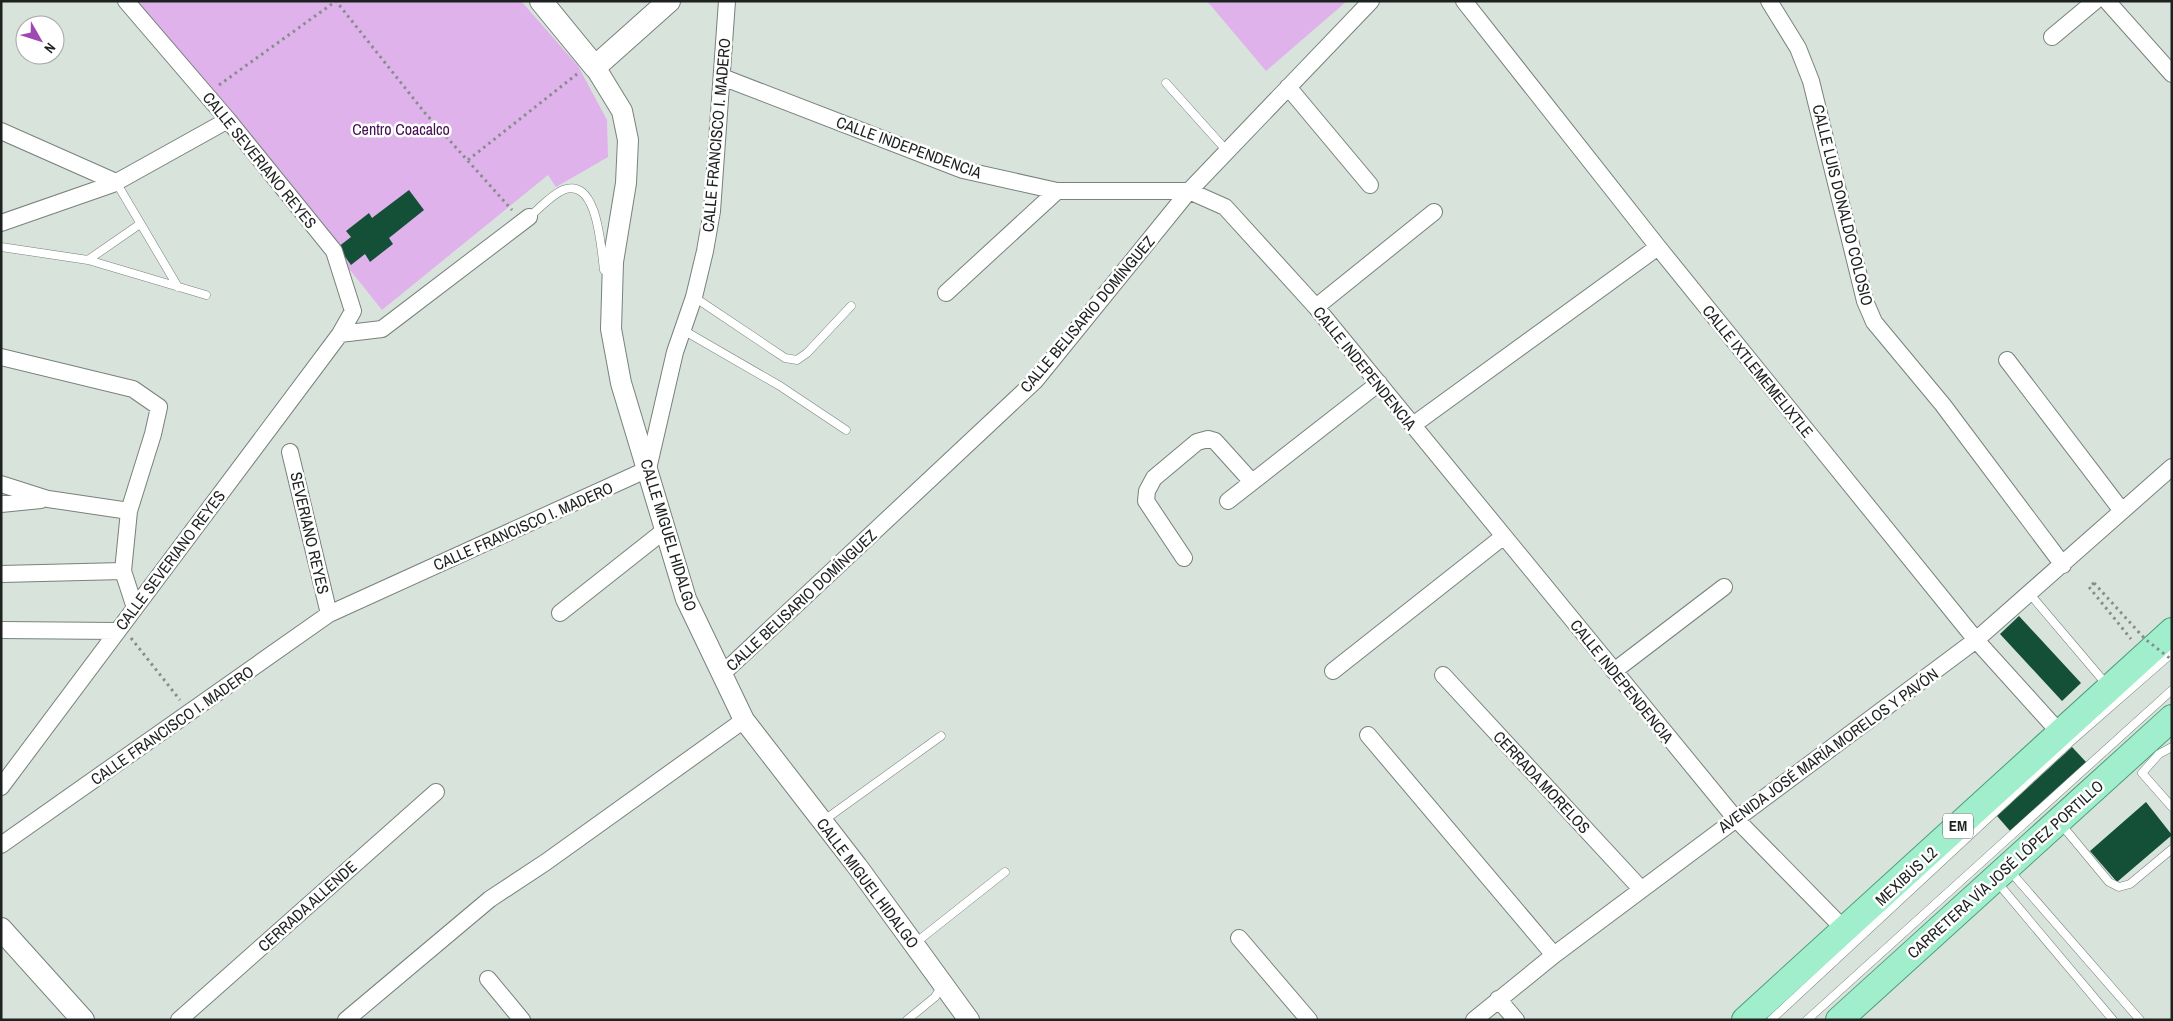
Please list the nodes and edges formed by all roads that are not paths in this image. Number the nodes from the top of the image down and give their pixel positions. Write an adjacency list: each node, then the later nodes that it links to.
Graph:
1 (126, 1): 16 (street, CALLE SEVERIANO REYES)
2 (541, 1): 11 (main road)
3 (669, 1): 11 (main road)
4 (727, 1): 13 (street, CALLE FRANCISCO I. MADERO)
5 (1371, 1): 15 (street, CALLE BELISARIO DOMÍNGUEZ)
6 (1464, 1): 28 (street, CALLE IXTLEMEMELIXTLE)
7 (1769, 1): 57 (street, CALLE LUIS DONALDO COLOSIO)
8 (2095, 1): 10 (street)
9 (2107, 1): 12 (street)
10 (2052, 37)
11 (593, 65): 34 (street, CALLE MIGUEL HIDALGO)
12 (2172, 74)
13 (722, 77): 21 (street, CALLE INDEPENDENCIA); 33 (street, CALLE FRANCISCO I. MADERO)
14 (1166, 83): 18 (lane)
15 (1288, 88): 18 (street, CALLE BELISARIO DOMÍNGUEZ); 20 (street)
16 (228, 120): 19 (street); 38 (street, CALLE SEVERIANO REYES)
17 (1, 131): 19 (street)
18 (1228, 150): 22 (street, CALLE BELISARIO DOMÍNGUEZ)
19 (116, 182): 25 (street); 26 (lane)
20 (1370, 185)
21 (1057, 191): 22 (street, CALLE INDEPENDENCIA); 31 (street)
22 (1189, 191): 36 (street, CALLE INDEPENDENCIA); 72 (street, CALLE BELISARIO DOMÍNGUEZ)
23 (1434, 212): 36 (street)
24 (525, 219): 34 (lane); 38 (street)
25 (1, 223)
26 (140, 224): 29 (lane); 30 (lane)
27 (1, 247): 29 (lane)
28 (1658, 247): 42 (street); 68 (street, CALLE IXTLEMEMELIXTLE)
29 (88, 260): 30 (lane)
30 (178, 287): 32 (lane)
31 (946, 293)
32 (206, 295)
33 (694, 296): 35 (lane); 37 (street, CALLE FRANCISCO I. MADERO)
34 (611, 306): 46 (street, CALLE MIGUEL HIDALGO)
35 (851, 306)
36 (1316, 307): 41 (street, CALLE INDEPENDENCIA)
37 (683, 330): 43 (lane); 46 (street, CALLE FRANCISCO I. MADERO)
38 (340, 334): 62 (street, CALLE SEVERIANO REYES)
39 (1, 357): 52 (street)
40 (2007, 360): 53 (street)
41 (1379, 383): 42 (street, CALLE INDEPENDENCIA); 47 (street)
42 (1412, 425): 55 (street, CALLE INDEPENDENCIA)
43 (846, 430)
44 (290, 452): 64 (street, SEVERIANO REYES)
45 (2172, 466): 53 (street, AVENIDA JOSÉ MARÍA MORELOS Y PAVÓN)
46 (648, 469): 54 (street, CALLE MIGUEL HIDALGO); 64 (street, CALLE FRANCISCO I. MADERO)
47 (1252, 482): 50 (street); 56 (street)
48 (1, 484): 49 (street)
49 (48, 499): 51 (street); 52 (street)
50 (1228, 501)
51 (1, 504)
52 (129, 511): 58 (street)
53 (2122, 511): 57 (street, AVENIDA JOSÉ MARÍA MORELOS Y PAVÓN)
54 (665, 530): 63 (street); 72 (street, CALLE MIGUEL HIDALGO)
55 (1504, 536): 70 (street, CALLE INDEPENDENCIA); 71 (street)
56 (1184, 558)
57 (2063, 565): 61 (street, AVENIDA JOSÉ MARÍA MORELOS Y PAVÓN)
58 (123, 571): 59 (street); 62 (street)
59 (1, 574)
60 (1724, 587): 70 (street)
61 (2029, 594): 68 (street, AVENIDA JOSÉ MARÍA MORELOS Y PAVÓN); 74 (lane)
62 (135, 608): 65 (street, CALLE SEVERIANO REYES)
63 (560, 613)
64 (329, 614): 88 (street, CALLE FRANCISCO I. MADERO)
65 (120, 628): 66 (street); 82 (street, CALLE SEVERIANO REYES)
66 (1, 630)
67 (2172, 631): 74 (main road, EM)
68 (1976, 640): 78 (street, CALLE IXTLEMEMELIXTLE); 85 (street, AVENIDA JOSÉ MARÍA MORELOS Y PAVÓN)
69 (2172, 653): 111 (lane, MEXIBÚS L2)
70 (1614, 671): 85 (street, CALLE INDEPENDENCIA)
71 (1333, 672)
72 (722, 674): 77 (street, CALLE MIGUEL HIDALGO)
73 (1443, 675): 92 (street, CERRADA MORELOS)
74 (2109, 688): 78 (main road, EM)
75 (2172, 690): 112 (lane)
76 (2172, 718): 87 (main road, CARRETERA VÍA JOSÉ LÓPEZ PORTILLO)
77 (744, 720): 86 (street, CALLE MIGUEL HIDALGO); 103 (street)
78 (2060, 732): 94 (main road, EM)
79 (1368, 735): 97 (street)
80 (941, 736): 86 (lane)
81 (2172, 747): 84 (lane)
82 (1, 787)
83 (436, 792): 102 (street, CERRADA ALLENDE)
84 (2172, 806)
85 (1735, 818): 92 (street, AVENIDA JOSÉ MARÍA MORELOS Y PAVÓN); 94 (street, CALLE INDEPENDENCIA)
86 (823, 821): 96 (street, CALLE MIGUEL HIDALGO)
87 (2058, 821): 89 (lane); 91 (main road, CARRETERA VÍA JOSÉ LÓPEZ PORTILLO)
88 (1, 846)
89 (2172, 849)
90 (1005, 872): 96 (lane)
91 (2000, 873): 113 (main road, CARRETERA VÍA JOSÉ LÓPEZ PORTILLO); 114 (lane); 115 (lane)
92 (1640, 889): 97 (street, AVENIDA JOSÉ MARÍA MORELOS Y PAVÓN)
93 (1, 929): 101 (main road)
94 (1845, 930): 110 (main road, EM)
95 (1239, 938): 107 (street)
96 (914, 944): 99 (street, CALLE MIGUEL HIDALGO)
97 (1554, 955): 100 (street, AVENIDA JOSÉ MARÍA MORELOS Y PAVÓN)
98 (488, 979): 104 (street)
99 (943, 984): 105 (lane); 106 (street, CALLE MIGUEL HIDALGO)
100 (1498, 999): 108 (street, AVENIDA JOSÉ MARÍA MORELOS Y PAVÓN); 109 (street)
101 (83, 1020)
102 (179, 1020)
103 (346, 1020)
104 (522, 1020)
105 (907, 1020)
106 (969, 1020)
107 (1308, 1020)
108 (1474, 1020)
109 (1516, 1020)
110 (1745, 1020)
111 (1771, 1020)
112 (1808, 1020)
113 (1839, 1020)
114 (2113, 1020)
115 (2140, 1020)

